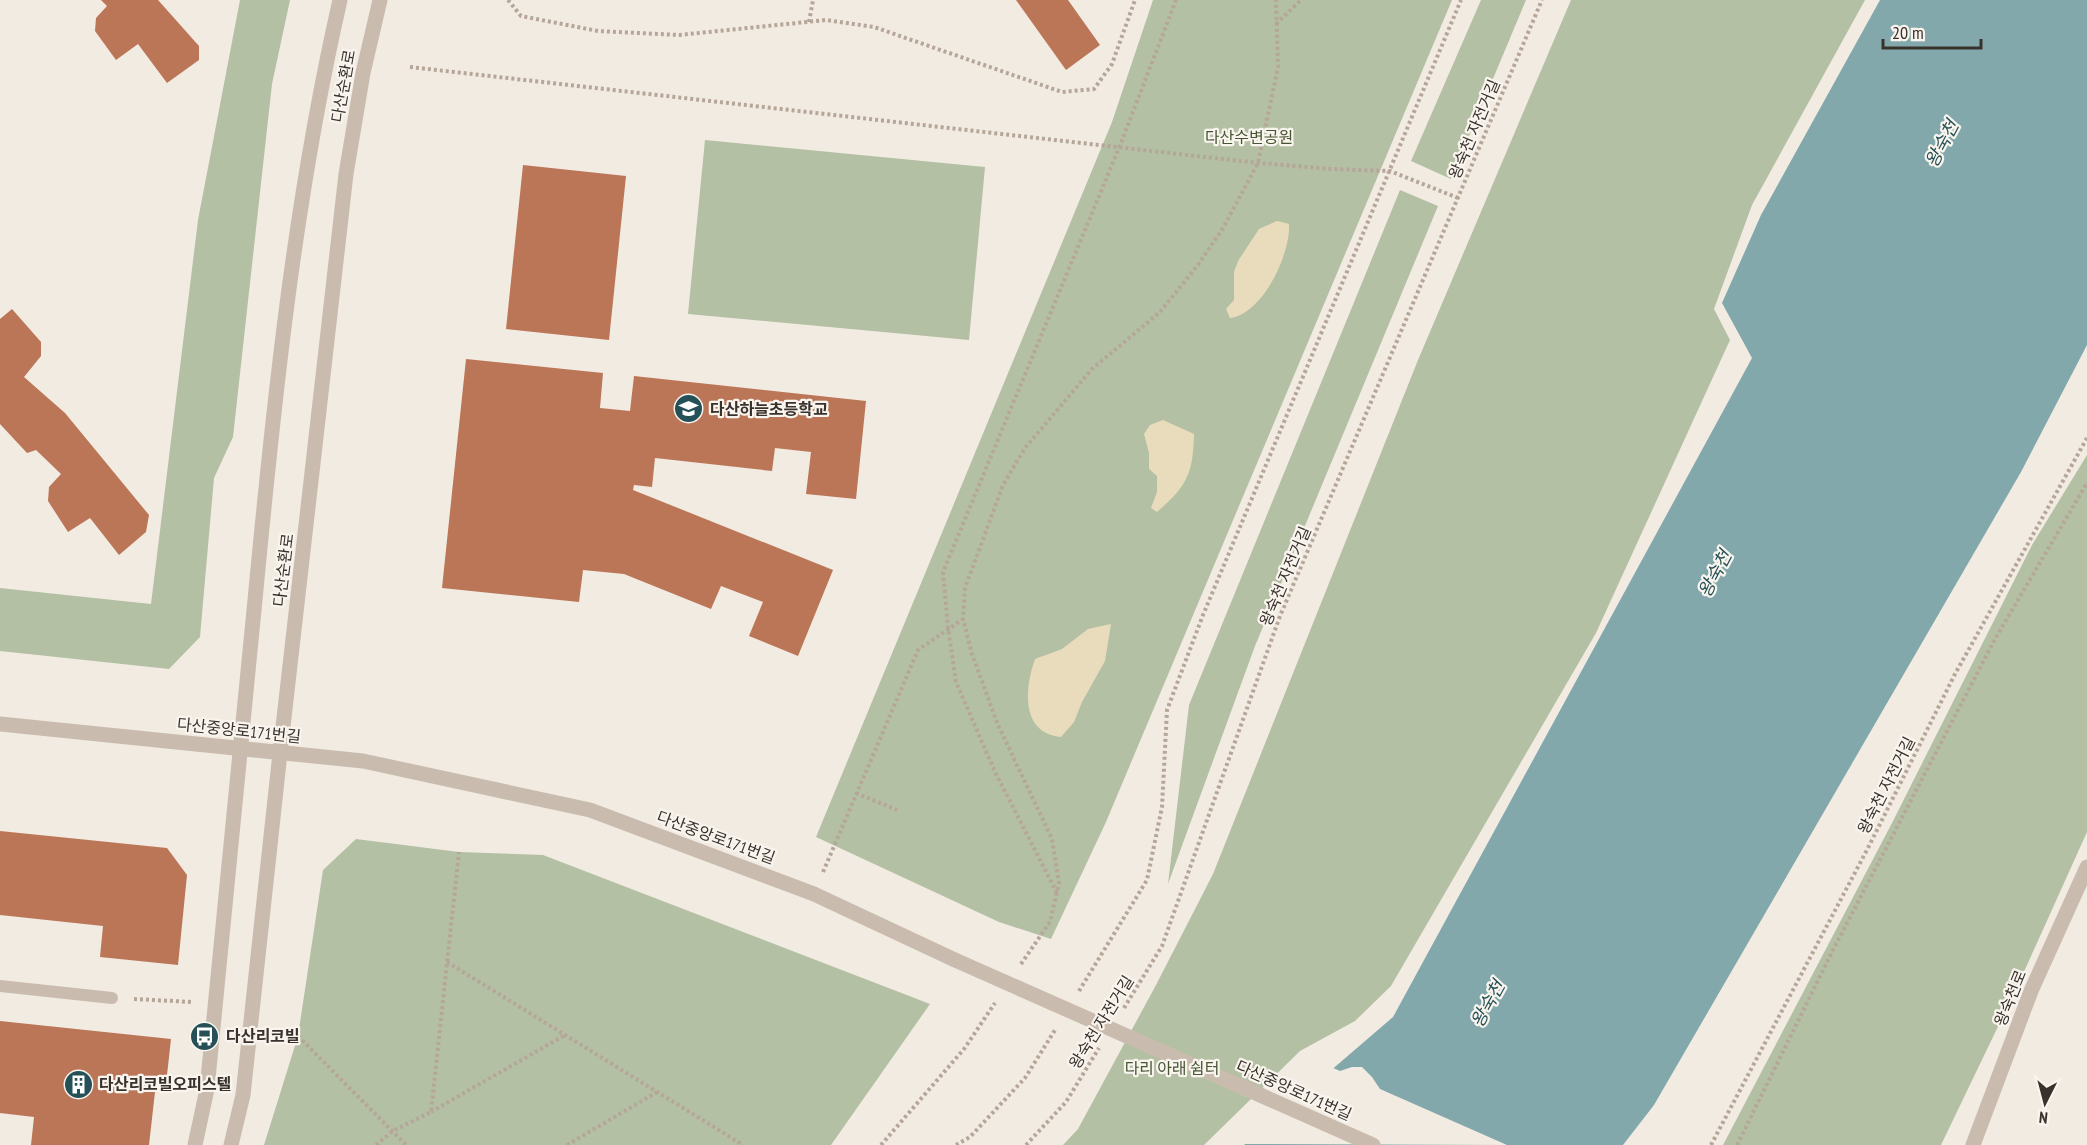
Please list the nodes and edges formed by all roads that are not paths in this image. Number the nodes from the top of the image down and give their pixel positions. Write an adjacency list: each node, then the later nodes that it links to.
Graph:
1 (340, 0): 4 (street, 다산순환로)
2 (380, 0): 5 (street, 다산순환로)
3 (0, 724): 4 (street, 다산중앙로171번길)
4 (239, 750): 5 (street, 다산중앙로171번길); 9 (street, 다산순환로)
5 (280, 753): 10 (street, 다산순환로); 11 (street, 다산중앙로171번길, bridge)
6 (2087, 867): 12 (street, 왕숙천로)
7 (0, 986): 8 (lane)
8 (112, 998)
9 (195, 1145)
10 (231, 1145)
11 (1373, 1145)
12 (1973, 1145)

